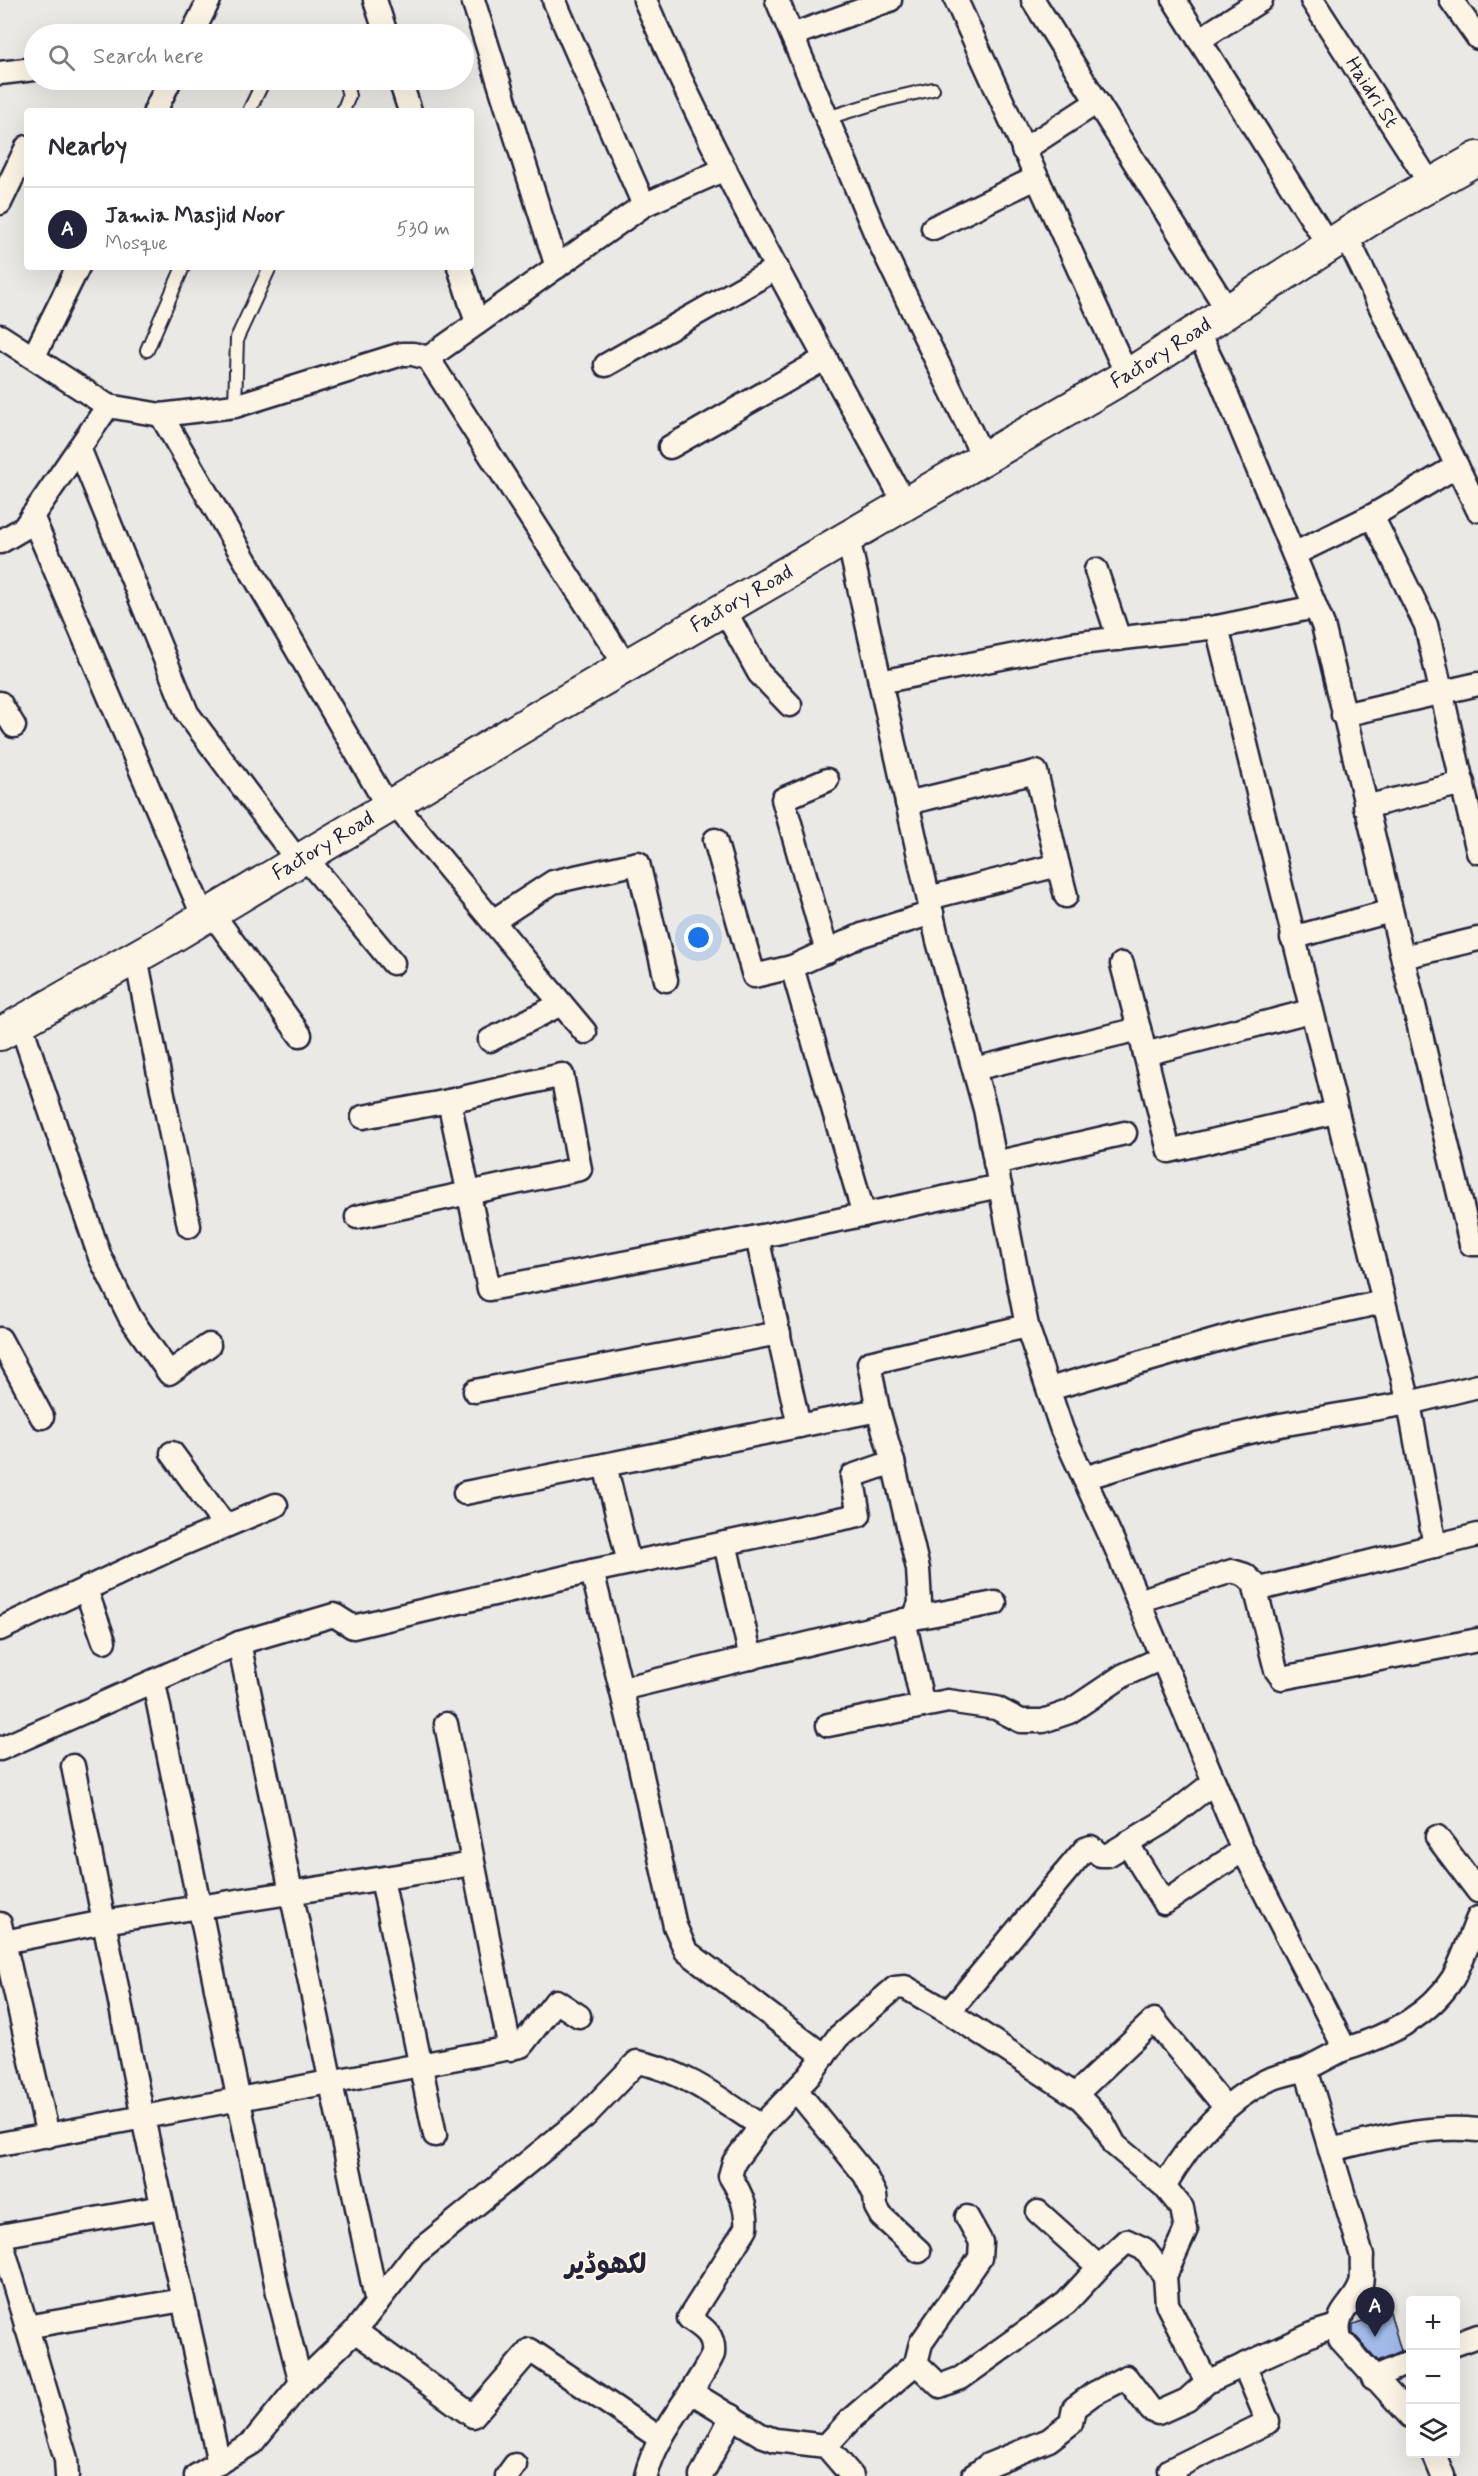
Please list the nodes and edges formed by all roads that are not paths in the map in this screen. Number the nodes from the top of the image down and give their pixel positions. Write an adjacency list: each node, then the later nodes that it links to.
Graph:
1 (209, 0): 14 (street)
2 (375, 0): 15 (street)
3 (473, 0): 42 (street)
4 (554, 0): 39 (street)
5 (645, 0): 35 (street)
6 (777, 0): 16 (street)
7 (890, 0): 16 (street)
8 (956, 0): 32 (street)
9 (1033, 0): 26 (street)
10 (1174, 0): 18 (street)
11 (1261, 0): 18 (street)
12 (1312, 0): 37 (street, Haidri St)
13 (1451, 0): 17 (street)
14 (197, 24)
15 (379, 24)
16 (792, 35): 31 (street)
17 (1478, 38)
18 (1199, 40): 41 (street)
19 (24, 70): 20 (street)
20 (0, 73)
21 (933, 88): 31 (lane)
22 (165, 90): 27 (street)
23 (259, 90): 28 (lane)
24 (348, 90): 29 (lane)
25 (403, 90): 30 (street)
26 (1097, 102): 32 (street); 48 (street)
27 (156, 108)
28 (250, 108)
29 (344, 108)
30 (409, 108)
31 (827, 118): 63 (street)
32 (1023, 150): 36 (street)
33 (24, 153): 38 (street)
34 (1478, 158): 37 (main road, Factory Road)
35 (725, 169): 39 (street); 43 (street)
36 (1036, 178): 40 (street); 57 (street)
37 (1431, 185): 41 (main road, Factory Road)
38 (0, 203)
39 (644, 205): 42 (street)
40 (933, 228)
41 (1338, 240): 48 (main road, Factory Road); 64 (street)
42 (556, 267): 49 (street)
43 (777, 268): 55 (street); 56 (street)
44 (77, 270): 53 (street)
45 (182, 270): 52 (lane)
46 (269, 270): 59 (lane)
47 (460, 270): 49 (street)
48 (1228, 311): 50 (main road, Factory Road)
49 (477, 323): 54 (street)
50 (1197, 331): 57 (main road, Factory Road); 71 (street)
51 (0, 336): 53 (street)
52 (147, 350)
53 (34, 356): 58 (street)
54 (428, 358): 59 (street); 77 (street)
55 (826, 358): 61 (street); 65 (street)
56 (606, 365)
57 (1127, 375): 63 (main road, Factory Road)
58 (108, 406): 60 (street); 62 (street)
59 (235, 406): 60 (street)
60 (161, 415): 88 (street)
61 (670, 447)
62 (79, 448): 67 (street); 92 (street)
63 (984, 459): 65 (main road, Factory Road)
64 (1457, 466): 66 (street); 68 (street)
65 (905, 504): 69 (main road, Factory Road)
66 (1478, 510)
67 (32, 516): 70 (street); 97 (street)
68 (1372, 516): 71 (street); 80 (street)
69 (848, 538): 74 (main road, Factory Road); 78 (street)
70 (0, 541)
71 (1294, 554): 73 (street)
72 (1096, 570): 76 (street)
73 (1315, 608): 75 (street); 83 (street)
74 (724, 609): 77 (main road, Factory Road); 82 (street)
75 (1217, 627): 76 (street); 99 (street)
76 (1119, 639): 78 (street)
77 (626, 666): 88 (main road, Factory Road)
78 (880, 682): 87 (street)
79 (1478, 684): 80 (street)
80 (1442, 693): 83 (street); 86 (street)
81 (0, 703): 84 (street)
82 (790, 705)
83 (1343, 716): 89 (street)
84 (14, 726)
85 (827, 780): 101 (street)
86 (1462, 783): 89 (street); 91 (street)
87 (908, 802): 93 (street); 95 (street)
88 (391, 805): 92 (main road, Factory Road); 98 (street)
89 (1365, 807): 96 (street)
90 (715, 840): 106 (street)
91 (1478, 852)
92 (301, 859): 97 (main road, Factory Road); 104 (street)
93 (1058, 865): 94 (street); 95 (street)
94 (1066, 896)
95 (930, 905): 101 (street); 116 (street)
96 (1391, 912): 99 (street); 103 (street)
97 (208, 915): 102 (main road, Factory Road); 113 (street)
98 (493, 921): 107 (street); 108 (street)
99 (1292, 938): 109 (street)
100 (1478, 939): 103 (street)
101 (827, 952): 106 (street)
102 (136, 957): 110 (main road, Factory Road); 127 (street)
103 (1403, 957): 122 (street)
104 (393, 963)
105 (1122, 964): 111 (street)
106 (792, 967): 125 (street)
107 (666, 980)
108 (561, 1004): 112 (street); 114 (street)
109 (1310, 1011): 115 (street); 118 (street)
110 (10, 1028): 134 (street)
111 (1139, 1029): 115 (street); 116 (street)
112 (585, 1032)
113 (300, 1035)
114 (490, 1040)
115 (1146, 1054): 118 (street)
116 (974, 1069): 121 (street)
117 (449, 1101): 119 (street); 124 (street); 124 (street)
118 (1335, 1112): 130 (street)
119 (363, 1117)
120 (1125, 1133): 121 (street)
121 (995, 1163): 123 (street)
122 (1468, 1183): 129 (street)
123 (1000, 1186): 125 (street); 131 (street)
124 (468, 1193): 126 (street); 128 (street)
125 (864, 1215): 128 (street)
126 (357, 1217)
127 (189, 1226)
128 (757, 1237): 132 (street)
129 (1478, 1244)
130 (1383, 1302): 136 (street); 138 (street)
131 (1027, 1326): 136 (street); 139 (street)
132 (778, 1333): 137 (street); 141 (street)
133 (0, 1339): 140 (street)
134 (209, 1345)
135 (1478, 1386): 138 (street)
136 (1049, 1389): 145 (street)
137 (475, 1391)
138 (1409, 1403): 145 (street); 151 (street)
139 (878, 1410): 141 (street); 143 (street)
140 (42, 1417)
141 (799, 1426): 144 (street)
142 (172, 1453): 148 (street)
143 (893, 1462): 150 (street); 158 (street)
144 (605, 1465): 146 (street); 152 (street)
145 (1084, 1478): 156 (street)
146 (465, 1493)
147 (276, 1505): 148 (street)
148 (225, 1526): 154 (street)
149 (1478, 1535): 151 (street)
150 (725, 1543): 152 (street); 163 (street)
151 (1435, 1546): 155 (street)
152 (629, 1563): 153 (street)
153 (592, 1571): 162 (street); 166 (street)
154 (86, 1590): 159 (street); 161 (street)
155 (1256, 1590): 156 (street); 160 (street)
156 (1138, 1601): 164 (street)
157 (995, 1603): 158 (street)
158 (909, 1619): 163 (street); 167 (street)
159 (0, 1629)
160 (1478, 1640)
161 (104, 1641)
162 (239, 1643): 165 (street); 179 (street)
163 (750, 1658): 166 (street)
164 (1162, 1658): 167 (street); 172 (street)
165 (154, 1683): 170 (street); 180 (street)
166 (621, 1689): 188 (street)
167 (922, 1706): 169 (street)
168 (446, 1724): 176 (street)
169 (828, 1725)
170 (0, 1749)
171 (73, 1766): 182 (street)
172 (1214, 1782): 174 (street); 175 (street)
173 (1437, 1838): 178 (street)
174 (1127, 1843): 175 (street); 184 (street)
175 (1243, 1850): 187 (street)
176 (474, 1864): 177 (street); 186 (street)
177 (382, 1880): 179 (street); 189 (street)
178 (1478, 1891)
179 (291, 1893): 180 (street); 191 (street)
180 (201, 1907): 182 (street); 194 (street)
181 (1478, 1917): 187 (street)
182 (104, 1922): 183 (street); 196 (street)
183 (2, 1933): 200 (street)
184 (949, 2012): 188 (street); 193 (street)
185 (579, 2016): 186 (street)
186 (510, 2049): 189 (street)
187 (1342, 2050): 190 (street)
188 (824, 2056): 192 (street)
189 (421, 2066): 191 (street); 199 (street)
190 (1306, 2069): 195 (street); 202 (street)
191 (330, 2083): 194 (street); 212 (street)
192 (796, 2090): 197 (street); 208 (street)
193 (1075, 2095): 195 (street); 203 (street)
194 (240, 2100): 196 (street); 223 (street)
195 (1226, 2108): 203 (street)
196 (143, 2118): 200 (street); 204 (street)
197 (761, 2126): 212 (street); 224 (street)
198 (1478, 2130): 202 (street)
199 (435, 2135)
200 (48, 2136): 201 (street)
201 (0, 2144)
202 (1330, 2150): 213 (street)
203 (1164, 2186): 210 (street)
204 (162, 2207): 207 (street); 211 (street)
205 (1038, 2212): 209 (street)
206 (967, 2217): 218 (street)
207 (0, 2237): 214 (street)
208 (919, 2251)
209 (1098, 2267): 210 (street); 218 (street)
210 (1165, 2276): 222 (street)
211 (183, 2300): 214 (street); 230 (street)
212 (377, 2303): 215 (street)
213 (1337, 2326): 220 (street); 221 (street)
214 (26, 2327): 231 (street)
215 (355, 2331): 223 (street); 227 (street)
216 (1478, 2336): 217 (street)
217 (1460, 2342)
218 (916, 2363): 228 (street)
219 (1406, 2364): 221 (street)
220 (1244, 2365): 222 (street); 237 (street)
221 (1373, 2378): 225 (street)
222 (1207, 2382): 236 (street)
223 (301, 2383): 230 (street)
224 (691, 2392): 226 (street); 227 (street)
225 (1406, 2412)
226 (732, 2416): 228 (street); 234 (street)
227 (661, 2439): 233 (street)
228 (826, 2446): 235 (street)
229 (1436, 2458): 238 (street)
230 (219, 2463): 232 (street)
231 (67, 2476)
232 (196, 2476)
233 (646, 2476)
234 (701, 2476)
235 (852, 2476)
236 (974, 2476)
237 (1174, 2476)
238 (1443, 2476)

